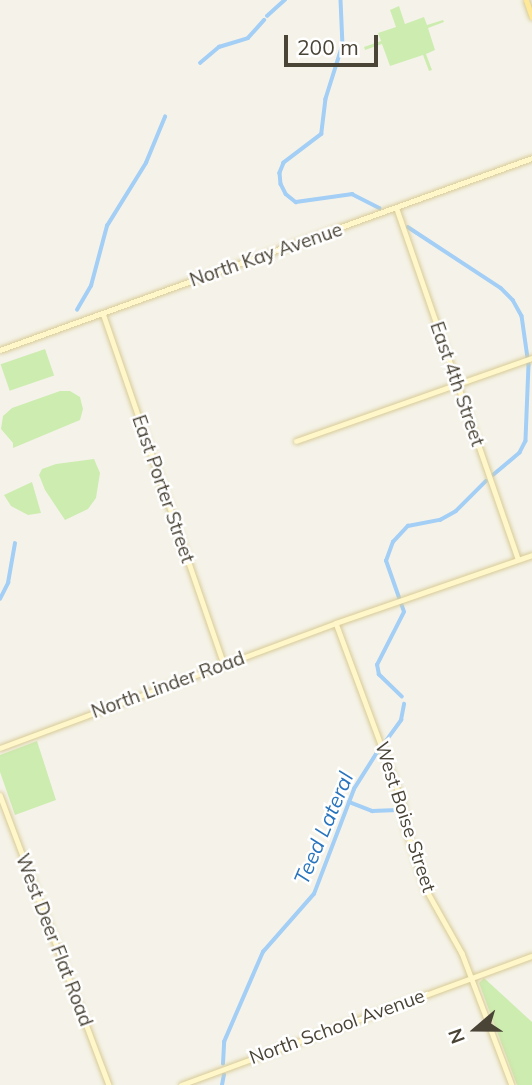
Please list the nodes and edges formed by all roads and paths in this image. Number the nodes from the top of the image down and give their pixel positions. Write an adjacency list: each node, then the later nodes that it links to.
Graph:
1 (526, 0): 2 (main road)
2 (532, 17)
3 (532, 158): 4 (street, North Kay Avenue)
4 (397, 209): 5 (street, North Kay Avenue); 8 (street, East 4th Street)
5 (103, 313): 6 (street, North Kay Avenue); 13 (street, East Porter Street)
6 (0, 350)
7 (530, 359): 8 (street)
8 (457, 383): 9 (street); 11 (street, East 4th Street)
9 (296, 441)
10 (532, 555): 11 (street, North Linder Road)
11 (518, 559): 12 (street, North Linder Road)
12 (336, 623): 13 (street, North Linder Road); 17 (street, West Boise Street)
13 (224, 664): 14 (street, North Linder Road)
14 (0, 748)
15 (0, 796): 18 (street, West Deer Flat Road)
16 (532, 956): 17 (street, North School Avenue)
17 (471, 977): 19 (street, North School Avenue); 20 (street, West Boise Street)
18 (109, 1085)
19 (181, 1085)
20 (512, 1085)

